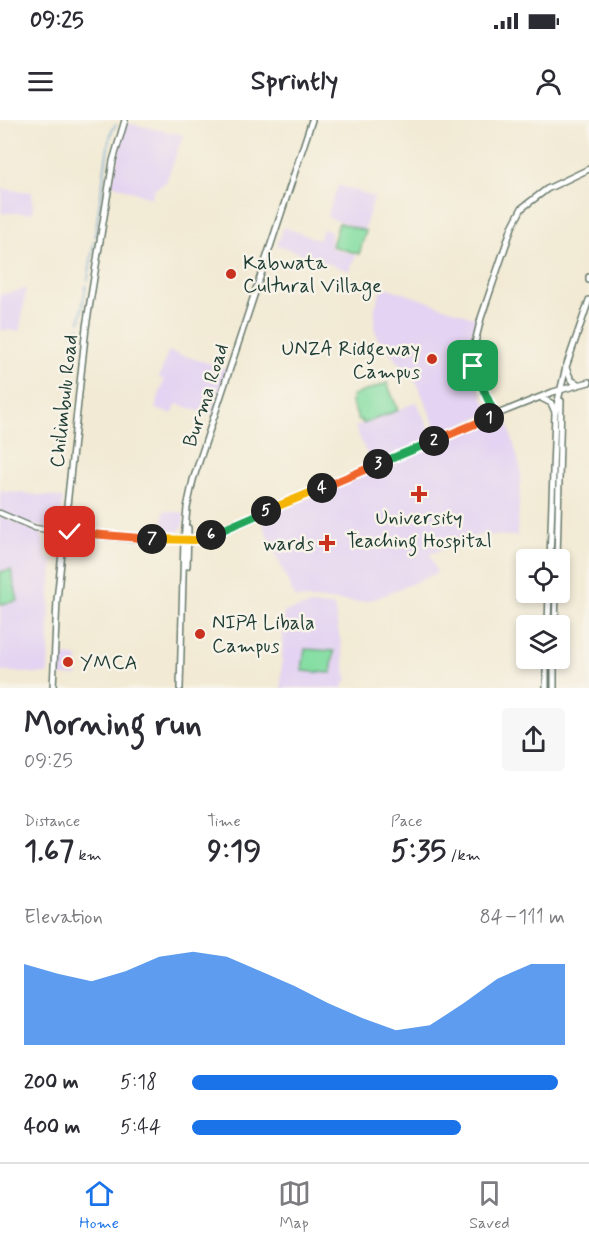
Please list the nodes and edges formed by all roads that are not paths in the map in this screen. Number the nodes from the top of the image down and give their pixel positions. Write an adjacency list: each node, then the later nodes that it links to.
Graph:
1 (123, 120): 14 (main road, Chilimbulu Road)
2 (314, 120): 15 (main road, Burma Road)
3 (588, 168): 11 (main road)
4 (589, 300): 5 (main road)
5 (566, 367): 7 (main road); 8 (main road)
6 (589, 382): 7 (main road)
7 (580, 384): 8 (main road)
8 (561, 390): 9 (main road); 10 (main road); 11 (main road); 12 (main road)
9 (543, 399): 10 (main road); 11 (main road)
10 (555, 413): 12 (main road)
11 (496, 416): 16 (main road)
12 (556, 483): 17 (main road); 18 (main road)
13 (0, 513): 14 (street)
14 (64, 533): 15 (main road); 22 (main road, Chilimbulu Road)
15 (184, 539): 16 (main road); 19 (main road, Burma Road); 19 (main road)
16 (198, 541): 19 (main road)
17 (551, 549)
18 (557, 549)
19 (185, 553): 23 (main road, Burma Road)
20 (546, 669): 24 (main road)
21 (554, 669): 25 (main road)
22 (52, 688)
23 (181, 688)
24 (546, 688)
25 (554, 688)

